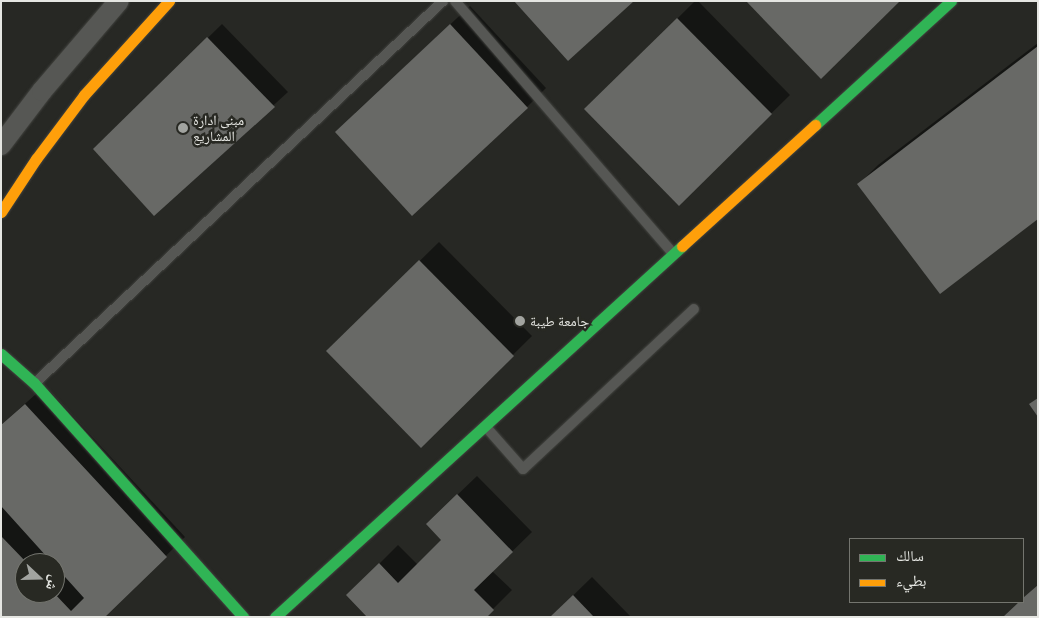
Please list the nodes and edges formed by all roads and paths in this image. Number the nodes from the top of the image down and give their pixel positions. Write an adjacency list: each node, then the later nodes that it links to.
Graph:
1 (119, 1): 6 (street)
2 (169, 1): 7 (street)
3 (443, 1): 11 (lane)
4 (456, 1): 8 (lane)
5 (951, 1): 8 (street)
6 (1, 145)
7 (1, 212)
8 (674, 255): 12 (street)
9 (694, 309): 12 (lane)
10 (1, 354): 11 (street)
11 (34, 383): 13 (street)
12 (486, 427): 14 (street)
13 (243, 617)
14 (274, 617)

